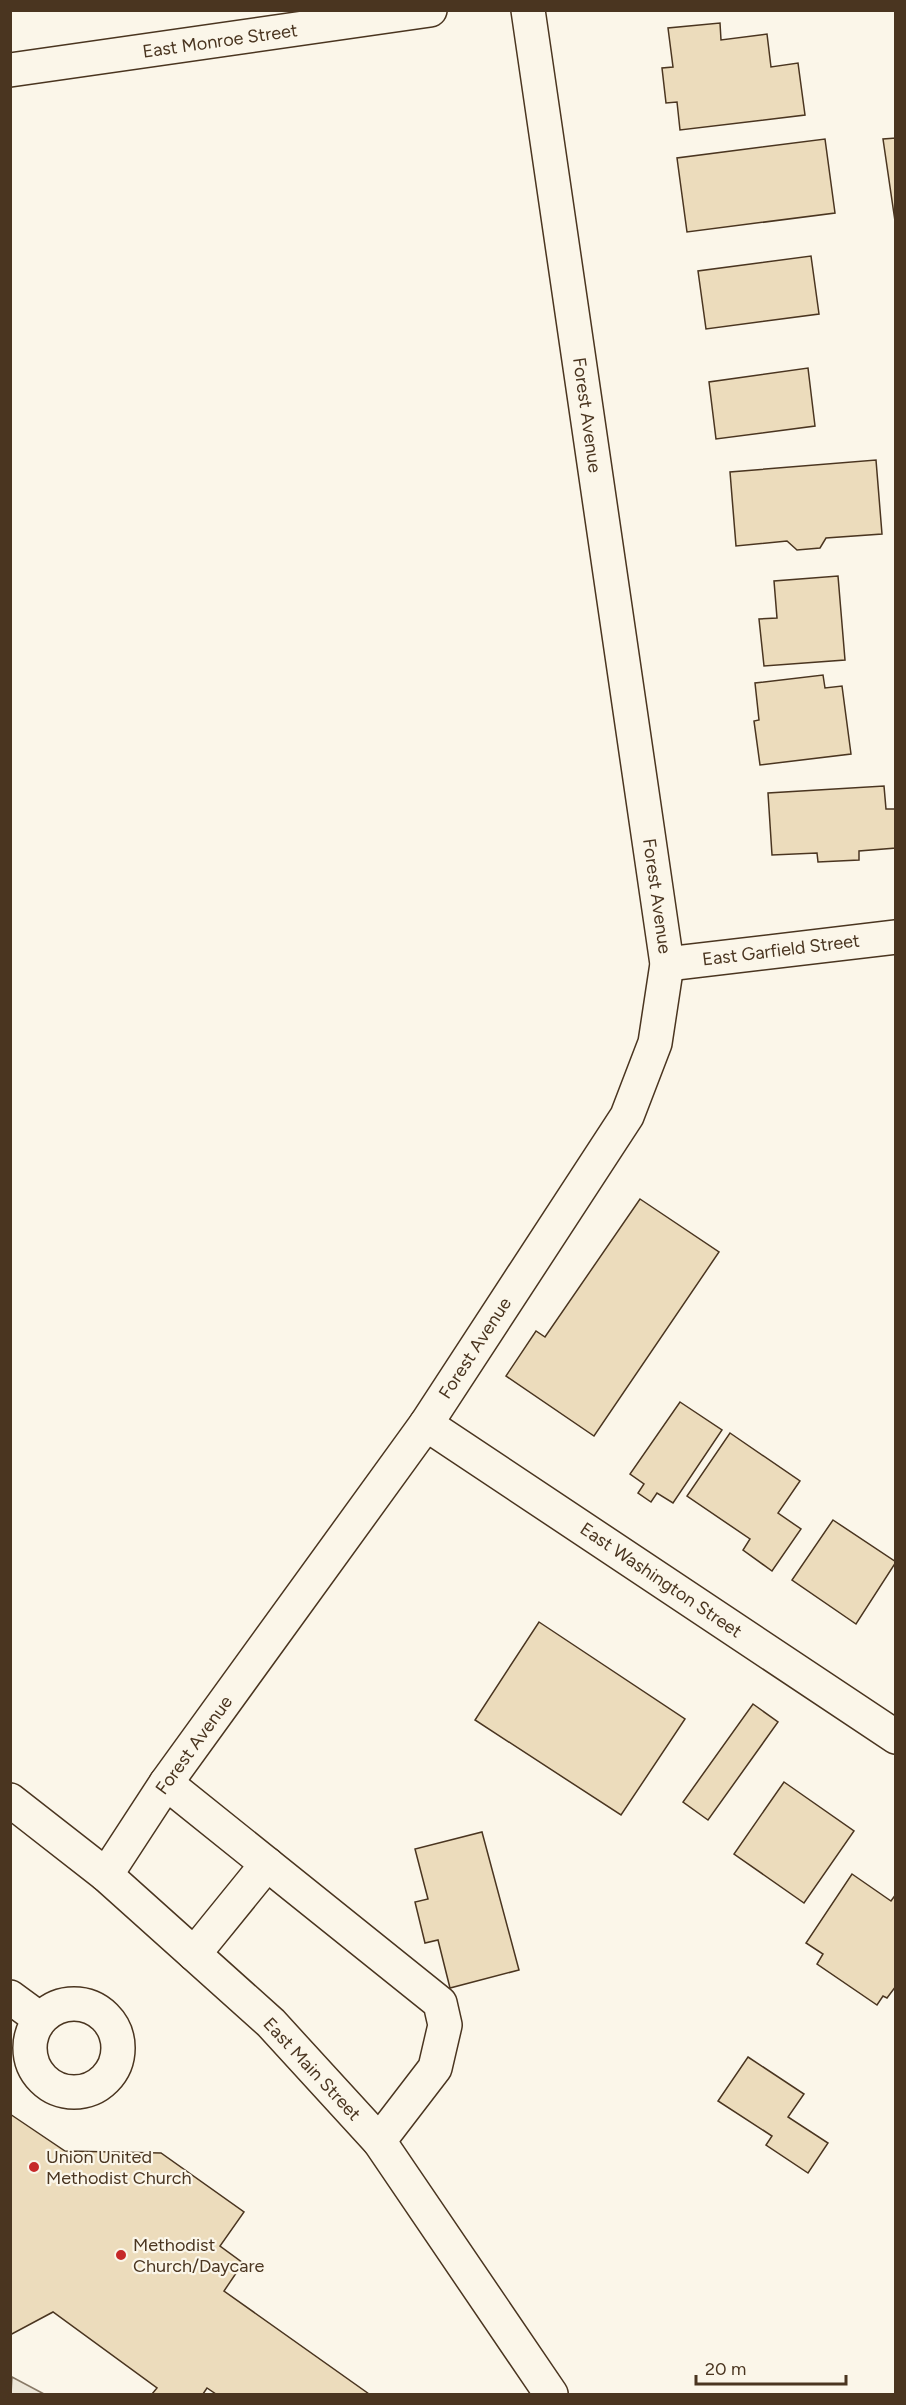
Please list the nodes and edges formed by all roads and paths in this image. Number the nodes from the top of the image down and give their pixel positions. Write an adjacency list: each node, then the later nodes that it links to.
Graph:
1 (430, 10): 3 (street, East Monroe Street)
2 (528, 10): 6 (street, Forest Avenue)
3 (377, 15): 4 (street, East Monroe Street)
4 (10, 70)
5 (896, 937): 6 (street, East Garfield Street)
6 (667, 964): 7 (street, Forest Avenue)
7 (426, 1424): 8 (street, East Washington Street); 9 (street, Forest Avenue)
8 (896, 1737)
9 (166, 1783): 11 (street); 12 (street, Forest Avenue)
10 (10, 1800): 12 (street, East Main Street)
11 (267, 1864): 13 (street); 16 (street)
12 (106, 1875): 13 (street, East Main Street)
13 (194, 1954): 16 (street, East Main Street)
14 (10, 1997): 15 (street)
15 (40, 2019)
16 (379, 2141): 17 (street, East Main Street)
17 (551, 2394)

